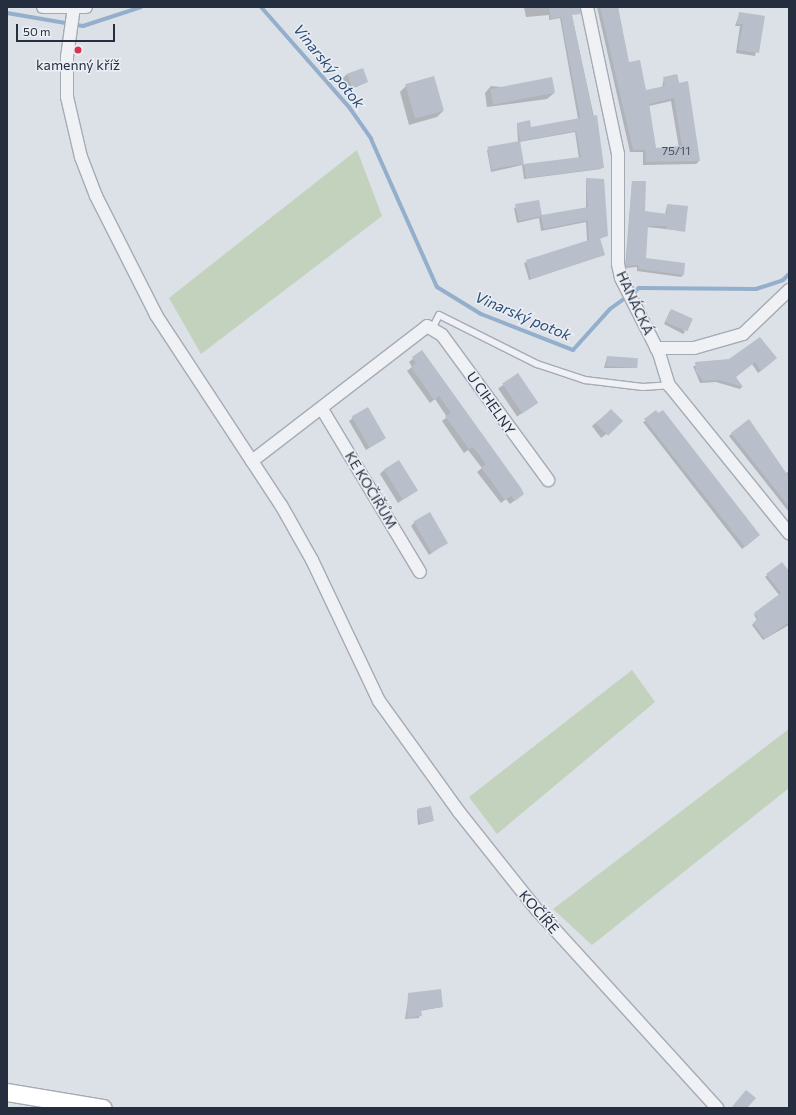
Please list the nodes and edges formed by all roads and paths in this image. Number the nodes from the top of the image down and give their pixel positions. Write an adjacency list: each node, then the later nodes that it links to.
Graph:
1 (43, 7): 4 (street)
2 (86, 7): 4 (street)
3 (587, 7): 7 (street, HANÁCKÁ)
4 (73, 12): 10 (street, KOČÍŘE)
5 (789, 290): 7 (street)
6 (433, 327): 8 (lane); 9 (street); 11 (street, U CIHELNY)
7 (656, 348): 8 (street, HANÁCKÁ)
8 (669, 385): 12 (street, HANÁCKÁ)
9 (322, 409): 10 (street); 13 (street, KE KOČIŘŮM)
10 (252, 461): 16 (street, KOČÍŘE)
11 (548, 480)
12 (789, 533)
13 (420, 572)
14 (7, 1092): 15 (main road)
15 (103, 1108)
16 (717, 1108)

